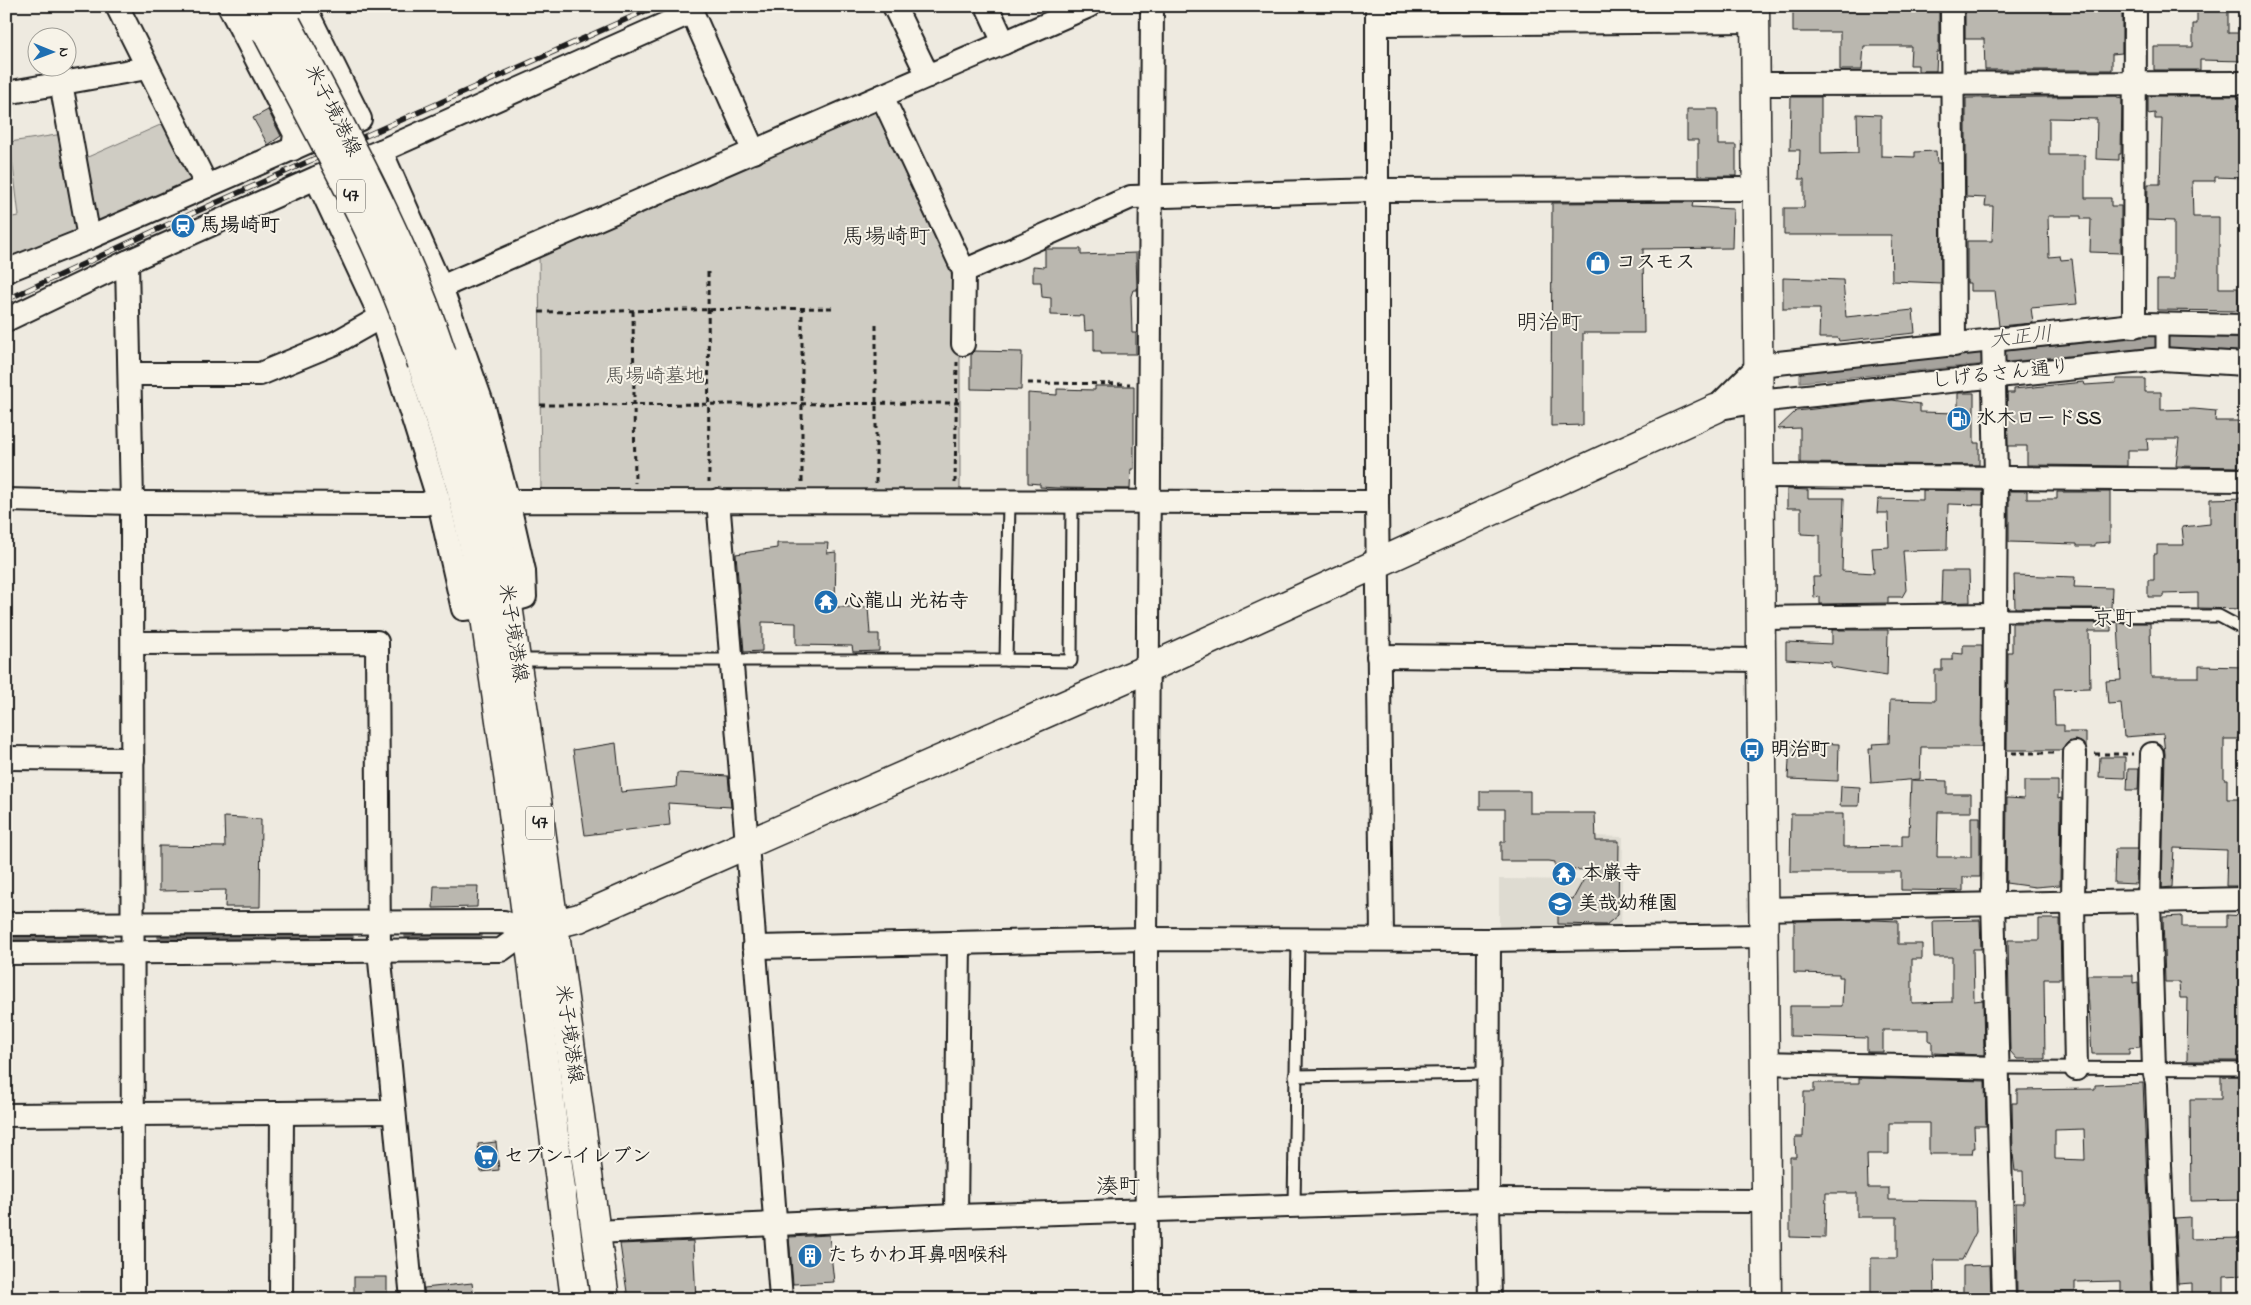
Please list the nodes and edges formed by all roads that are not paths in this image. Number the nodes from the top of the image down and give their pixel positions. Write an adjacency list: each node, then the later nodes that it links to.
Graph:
1 (117, 6): 16 (street)
2 (229, 6): 25 (street)
3 (254, 6): 14 (street, 米子境港線 / 47)
4 (894, 6): 17 (street)
5 (987, 6): 15 (street)
6 (1089, 6): 15 (street)
7 (1152, 6): 32 (street)
8 (1952, 6): 20 (street)
9 (2135, 6): 18 (street)
10 (699, 9): 26 (street); 27 (street)
11 (1755, 14): 13 (street); 22 (street)
12 (1378, 15): 13 (street); 31 (street)
13 (1536, 15)
14 (284, 17): 25 (street); 66 (street, 米子境港線 / 47, bridge)
15 (1004, 43): 17 (street)
16 (147, 68): 19 (street); 29 (street)
17 (928, 76): 24 (street)
18 (2134, 82): 20 (street); 21 (street); 41 (street)
19 (60, 83): 23 (street); 33 (street)
20 (1952, 83): 22 (street); 45 (street)
21 (2245, 83)
22 (1756, 84): 30 (street)
23 (6, 92)
24 (882, 96): 27 (street); 36 (street)
25 (293, 149): 29 (street)
26 (381, 151): 28 (street); 37 (street)
27 (754, 152): 37 (street)
28 (316, 178): 34 (street); 38 (street)
29 (207, 186): 33 (street)
30 (1757, 189): 31 (street); 48 (street)
31 (1377, 190): 32 (street); 63 (street)
32 (1150, 197): 36 (street); 62 (street)
33 (89, 238): 35 (street)
34 (127, 262): 39 (street); 49 (street)
35 (6, 271)
36 (964, 271): 44 (street)
37 (441, 287): 38 (street); 59 (street)
38 (381, 318): 49 (street); 56 (street)
39 (6, 320)
40 (2162, 325): 41 (street); 42 (street); 46 (lane)
41 (2134, 326): 43 (street)
42 (2245, 326)
43 (1993, 340): 45 (street); 50 (street)
44 (963, 344)
45 (1954, 345): 48 (street)
46 (2162, 359): 47 (street, しげるさん通り); 50 (street, しげるさん通り)
47 (2245, 364)
48 (1759, 365): 51 (street); 52 (street)
49 (130, 374): 64 (street)
50 (1995, 375): 51 (street, しげるさん通り); 54 (street)
51 (1758, 402): 52 (street, しげるさん通り); 53 (street)
52 (1715, 409): 65 (street)
53 (1760, 476): 54 (street); 68 (street)
54 (1996, 476): 55 (street); 67 (street)
55 (2245, 480)
56 (438, 498): 64 (street); 66 (street)
57 (6, 500): 64 (street)
58 (714, 500): 59 (street); 60 (street); 75 (street)
59 (508, 501): 66 (street)
60 (1010, 502): 61 (street); 73 (lane)
61 (1072, 502): 62 (street); 73 (lane)
62 (1150, 502): 63 (street); 76 (street)
63 (1377, 502): 65 (street)
64 (132, 503): 70 (street)
65 (1378, 562): 71 (street); 76 (street)
66 (495, 604): 72 (street, 米子境港線 / 47); 90 (street, 米子境港線 / 47)
67 (1995, 615): 68 (street); 69 (lane); 84 (street)
68 (1762, 618): 74 (street)
69 (2245, 630)
70 (133, 643): 80 (street); 87 (street)
71 (1378, 656): 74 (street); 92 (street)
72 (517, 660): 75 (lane); 90 (street, 米子境港線 / 47)
73 (1006, 660): 75 (lane)
74 (1762, 660): 86 (street)
75 (732, 661): 81 (street)
76 (1149, 668): 81 (street); 93 (street)
77 (2076, 754): 85 (street)
78 (2152, 754): 83 (street)
79 (6, 758): 80 (street)
80 (133, 759): 88 (street)
81 (747, 844): 90 (street); 97 (street)
82 (2245, 899): 83 (street)
83 (2149, 900): 85 (street); 104 (street)
84 (1993, 902): 85 (street); 86 (street); 102 (street)
85 (2072, 902): 103 (street)
86 (1763, 909): 91 (street)
87 (379, 921): 88 (street); 90 (street); 98 (street)
88 (131, 923): 89 (street); 99 (street)
89 (6, 924)
90 (540, 928): 98 (street); 118 (street, 米子境港線 / 47); 122 (street, 米子境港線 / 47)
91 (1763, 936): 95 (street); 101 (street)
92 (1382, 938): 94 (street); 95 (street)
93 (1146, 939): 94 (street); 96 (street); 115 (street)
94 (1298, 940): 107 (lane)
95 (1489, 940): 106 (street)
96 (960, 943): 97 (street); 116 (street)
97 (754, 947): 117 (street)
98 (379, 950): 99 (street); 108 (street)
99 (131, 951): 100 (street); 111 (street)
100 (6, 953)
101 (1764, 1064): 102 (street); 113 (street)
102 (1998, 1068): 103 (lane); 128 (street)
103 (2076, 1069): 104 (lane)
104 (2154, 1069): 105 (lane); 129 (street)
105 (2245, 1069)
106 (1489, 1073): 107 (lane); 112 (street)
107 (1295, 1076): 114 (lane)
108 (394, 1112): 109 (street); 121 (street)
109 (282, 1113): 111 (street); 120 (street)
110 (6, 1115): 111 (street)
111 (133, 1115): 119 (street)
112 (1488, 1200): 113 (street); 114 (street); 126 (street)
113 (1766, 1201): 127 (street)
114 (1294, 1206): 115 (street)
115 (1147, 1210): 116 (street); 125 (street)
116 (956, 1216): 117 (street)
117 (775, 1224): 118 (street); 124 (street)
118 (595, 1232): 123 (street, 米子境港線 / 47)
119 (133, 1299)
120 (281, 1299)
121 (412, 1299)
122 (575, 1299)
123 (604, 1299)
124 (780, 1299)
125 (1147, 1299)
126 (1490, 1299)
127 (1767, 1299)
128 (2004, 1299)
129 (2165, 1299)

